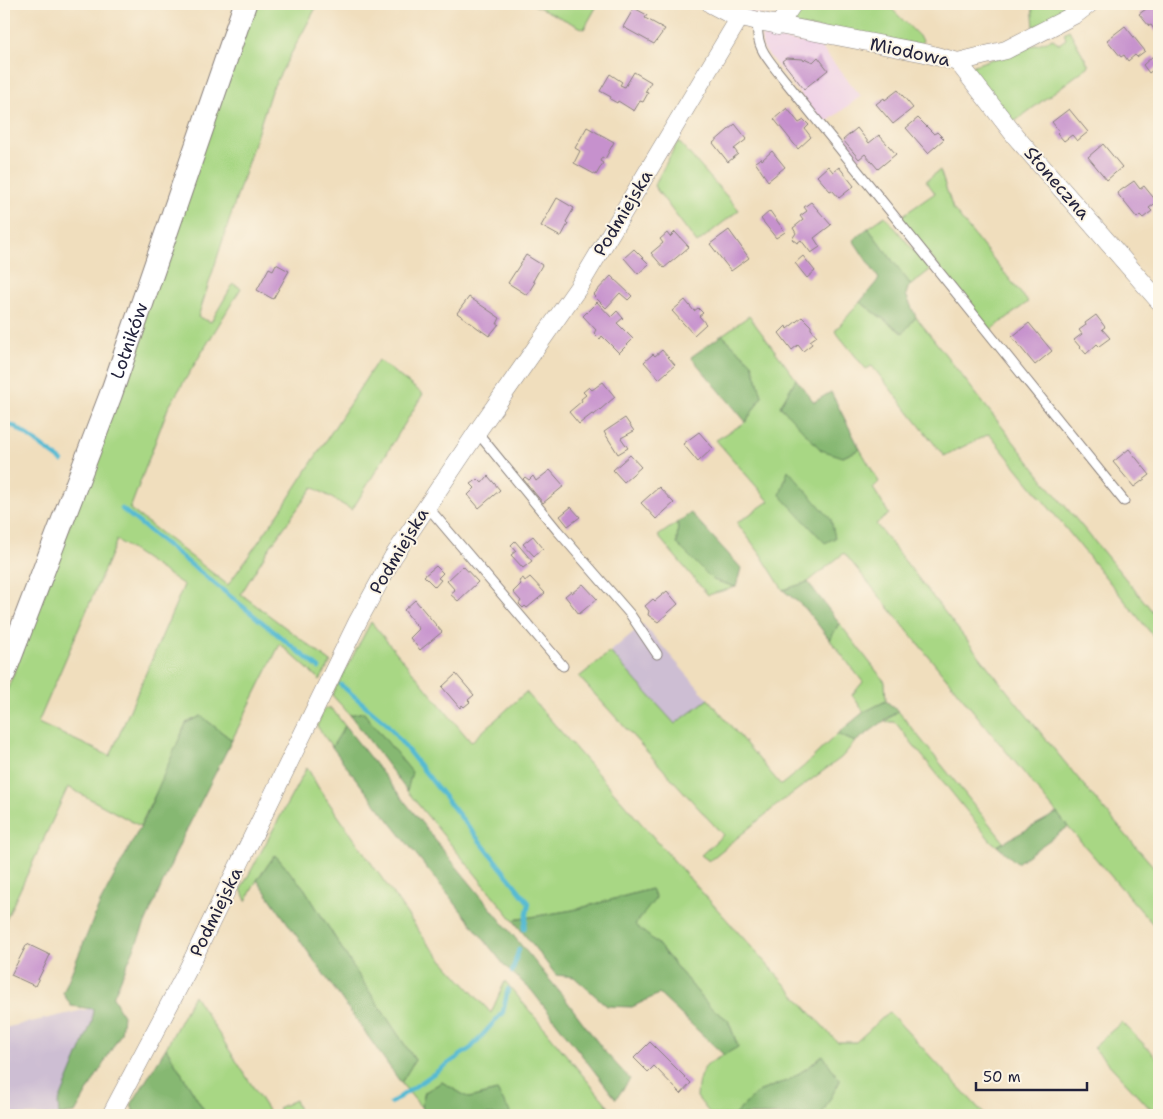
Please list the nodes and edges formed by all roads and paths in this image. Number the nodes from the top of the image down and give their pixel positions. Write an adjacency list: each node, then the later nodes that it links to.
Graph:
1 (245, 4): 15 (street, Lotników)
2 (711, 4): 5 (street, Miodowa)
3 (793, 4): 7 (street)
4 (1089, 4): 8 (street, Miodowa)
5 (742, 10): 6 (street, Miodowa); 10 (street, Podmiejska)
6 (758, 21): 7 (street, Miodowa); 11 (lane)
7 (778, 26): 8 (street, Miodowa)
8 (958, 62): 9 (street, Słoneczna)
9 (1159, 301)
10 (477, 432): 12 (street, Podmiejska); 13 (lane)
11 (1124, 501)
12 (427, 506): 14 (lane); 16 (street, Podmiejska)
13 (657, 654)
14 (563, 666)
15 (4, 674)
16 (111, 1115)

